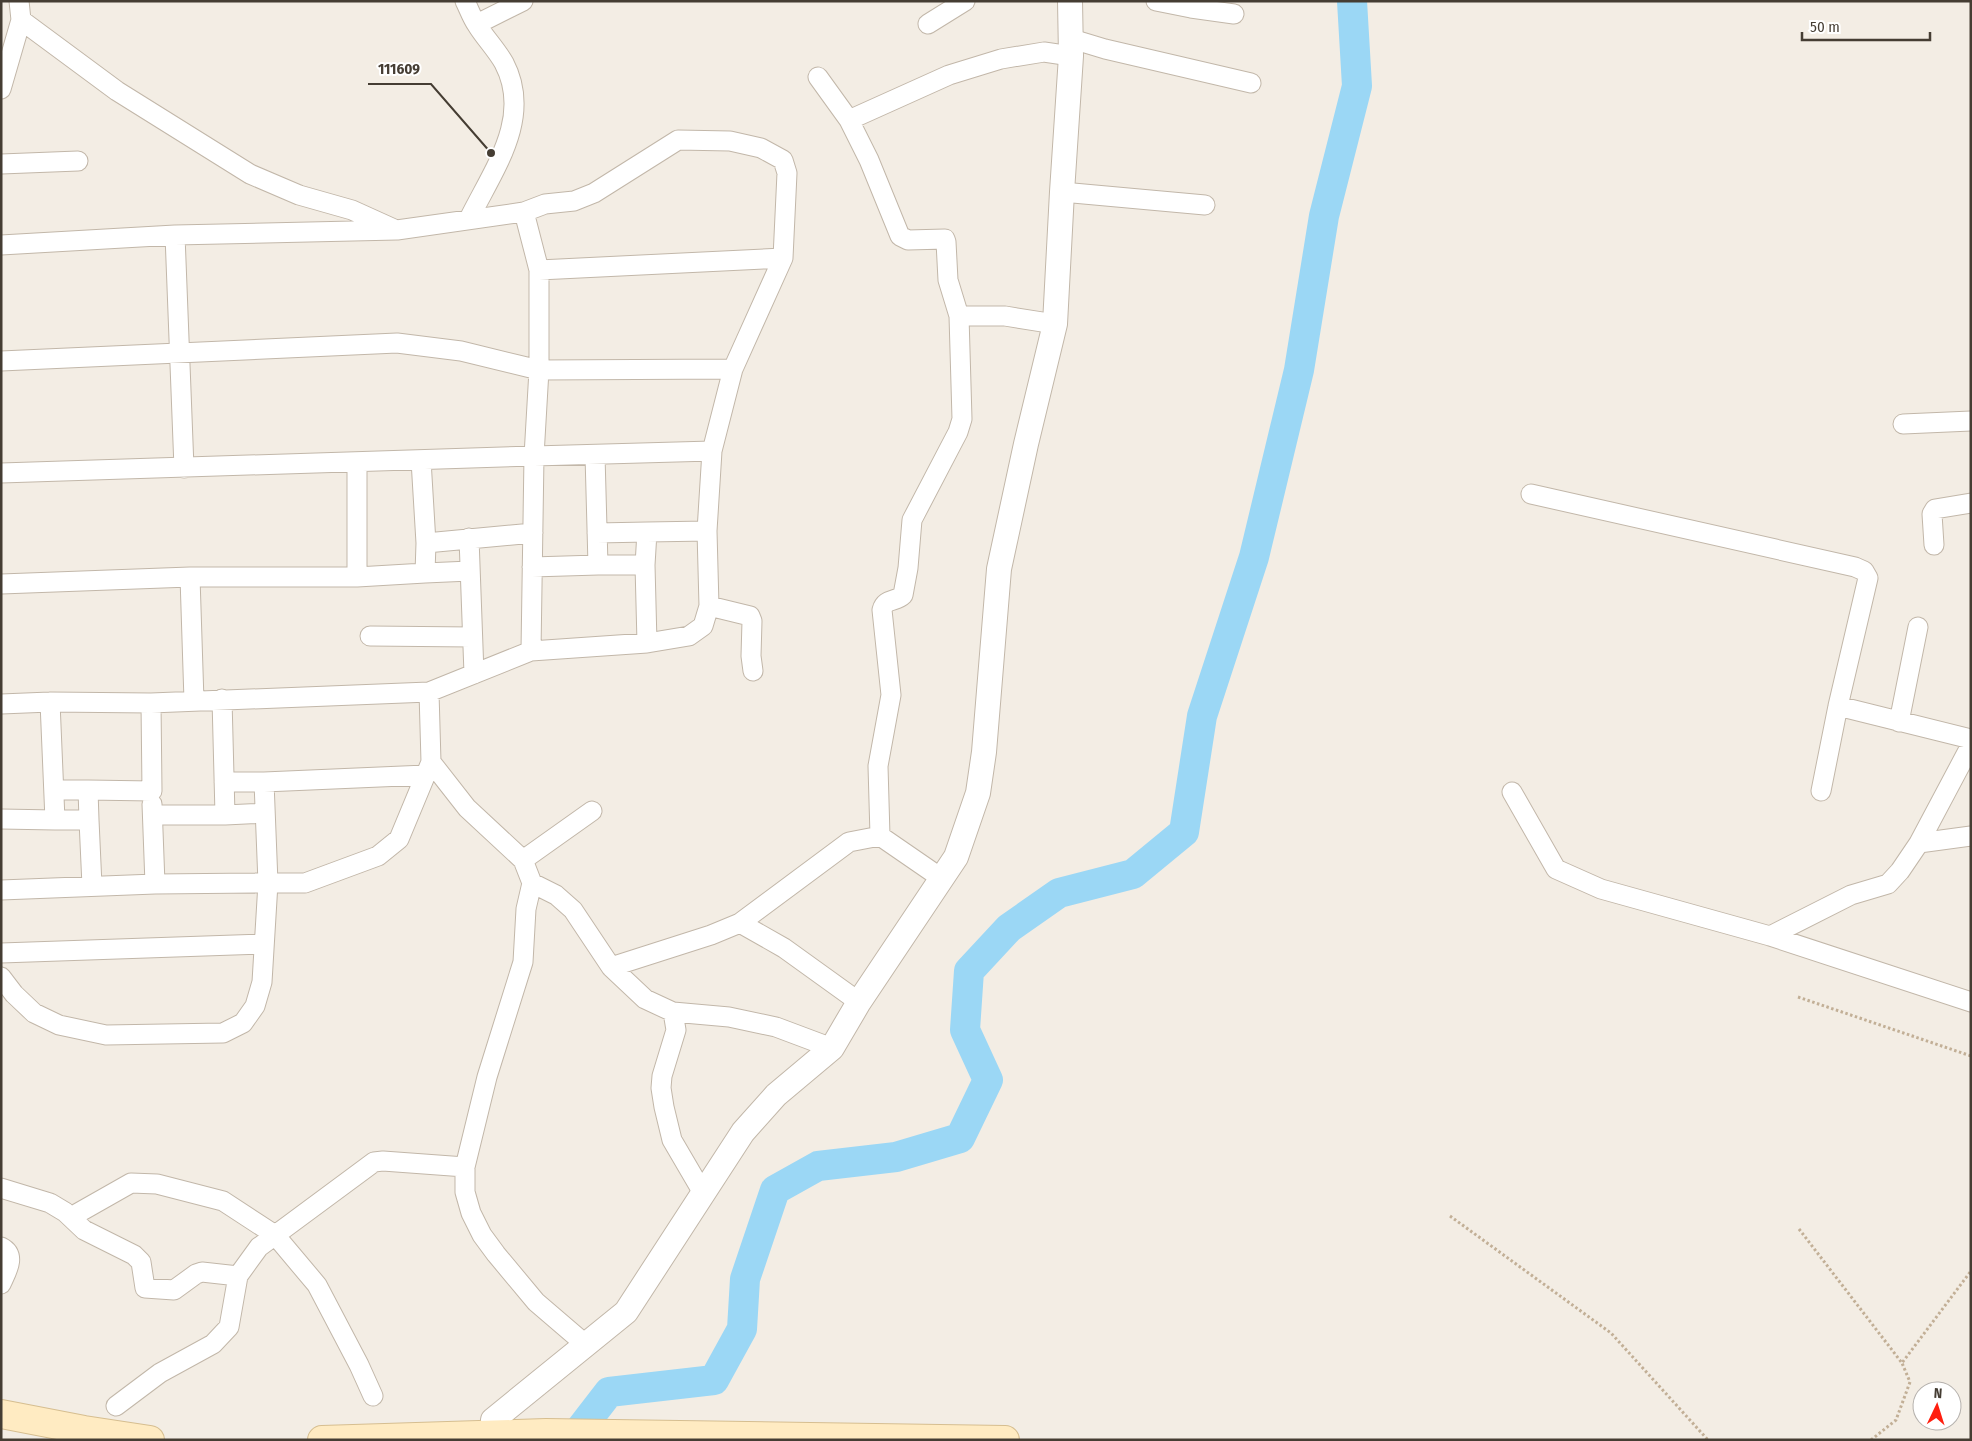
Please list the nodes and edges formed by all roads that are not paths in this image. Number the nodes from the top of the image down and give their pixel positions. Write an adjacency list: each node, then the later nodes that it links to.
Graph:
1 (19, 1): 8 (street)
2 (465, 1): 9 (street)
3 (523, 1): 9 (street)
4 (964, 1): 10 (street)
5 (1070, 1): 11 (street)
6 (1156, 1): 7 (street)
7 (1234, 14)
8 (21, 20): 14 (street); 22 (street)
9 (477, 24): 21 (street)
10 (928, 24)
11 (1072, 47): 13 (street); 15 (street); 18 (street)
12 (818, 78): 15 (street)
13 (1251, 82)
14 (1, 89)
15 (849, 120): 27 (street)
16 (78, 161): 17 (street)
17 (1, 164)
18 (1062, 192): 19 (street); 28 (street)
19 (1205, 205)
20 (524, 212): 21 (street); 25 (street); 26 (street)
21 (469, 219): 22 (street)
22 (397, 230): 23 (street)
23 (175, 235): 24 (street); 29 (street)
24 (1, 245)
25 (783, 258): 26 (street); 31 (street)
26 (539, 270): 32 (street)
27 (959, 316): 28 (street); 92 (street)
28 (1055, 324): 96 (street)
29 (179, 352): 30 (street); 32 (street); 40 (street)
30 (1, 361)
31 (733, 369): 32 (street); 35 (street)
32 (540, 370): 37 (street)
33 (1971, 421): 34 (street)
34 (1903, 424)
35 (712, 450): 36 (street); 44 (street)
36 (595, 455): 37 (street); 47 (street)
37 (534, 456): 38 (street); 46 (street)
38 (421, 460): 39 (street); 49 (street)
39 (357, 462): 40 (street); 57 (street)
40 (184, 468): 41 (street)
41 (1, 473)
42 (1531, 494): 73 (street)
43 (1971, 503): 50 (street)
44 (707, 531): 45 (street); 59 (street)
45 (646, 532): 47 (street); 52 (street)
46 (533, 533): 48 (street); 53 (street)
47 (597, 533): 51 (street)
48 (469, 538): 49 (street); 54 (street)
49 (426, 543): 55 (street)
50 (1934, 545)
51 (598, 565): 52 (street); 53 (street)
52 (645, 565): 63 (street)
53 (532, 567): 64 (street)
54 (470, 571): 55 (street); 62 (street)
55 (425, 573): 57 (street)
56 (190, 577): 57 (street); 58 (street); 69 (street)
57 (356, 577)
58 (1, 584)
59 (709, 606): 63 (street); 65 (street)
60 (1918, 627): 74 (street)
61 (370, 636): 62 (street)
62 (472, 637): 66 (street)
63 (647, 643): 64 (street)
64 (530, 651): 66 (street)
65 (753, 671)
66 (474, 674): 67 (street)
67 (429, 692): 68 (street); 77 (street)
68 (222, 700): 69 (street); 78 (street)
69 (194, 701): 71 (street)
70 (50, 702): 71 (street); 72 (street); 80 (street)
71 (151, 703): 82 (street)
72 (1, 704)
73 (1838, 706): 74 (street); 83 (street)
74 (1899, 722): 75 (street)
75 (1971, 739)
76 (1971, 745): 94 (street)
77 (429, 769): 79 (street); 95 (street); 97 (street)
78 (224, 782): 79 (street); 88 (street)
79 (264, 782): 86 (street)
80 (54, 790): 81 (street); 90 (street)
81 (88, 790): 82 (street); 91 (street)
82 (152, 791): 87 (street)
83 (1821, 791)
84 (1512, 792): 103 (street)
85 (592, 811): 95 (street)
86 (265, 813): 88 (street); 97 (street)
87 (152, 815): 88 (street); 99 (street)
88 (225, 815)
89 (1, 819): 90 (street)
90 (55, 820): 91 (street)
91 (89, 820): 100 (street)
92 (880, 836): 96 (street); 102 (street)
93 (1971, 836): 94 (street)
94 (1919, 843): 103 (street)
95 (524, 860): 98 (street)
96 (941, 878): 109 (street)
97 (268, 883): 99 (street); 104 (street)
98 (532, 883): 106 (street); 112 (street)
99 (155, 884): 100 (street)
100 (92, 886): 101 (street)
101 (1, 890)
102 (740, 923): 106 (street); 109 (street)
103 (1770, 936): 108 (street)
104 (264, 944): 105 (street); 107 (street)
105 (1, 953)
106 (611, 967): 110 (street)
107 (1, 977)
108 (1969, 998)
109 (859, 1002): 111 (street)
110 (673, 1012): 111 (street); 114 (street)
111 (832, 1048): 114 (street)
112 (465, 1167): 116 (street); 120 (street)
113 (1, 1188): 115 (street)
114 (703, 1192): 120 (street)
115 (71, 1217): 116 (street); 118 (street)
116 (275, 1235): 118 (street); 121 (street)
117 (1, 1246): 119 (street)
118 (238, 1276): 122 (street)
119 (1, 1284)
120 (585, 1344): 124 (street)
121 (373, 1396)
122 (116, 1406)
123 (1, 1414): 125 (main road)
124 (493, 1420)
125 (150, 1440)
126 (322, 1440): 127 (main road)
127 (1005, 1440)

